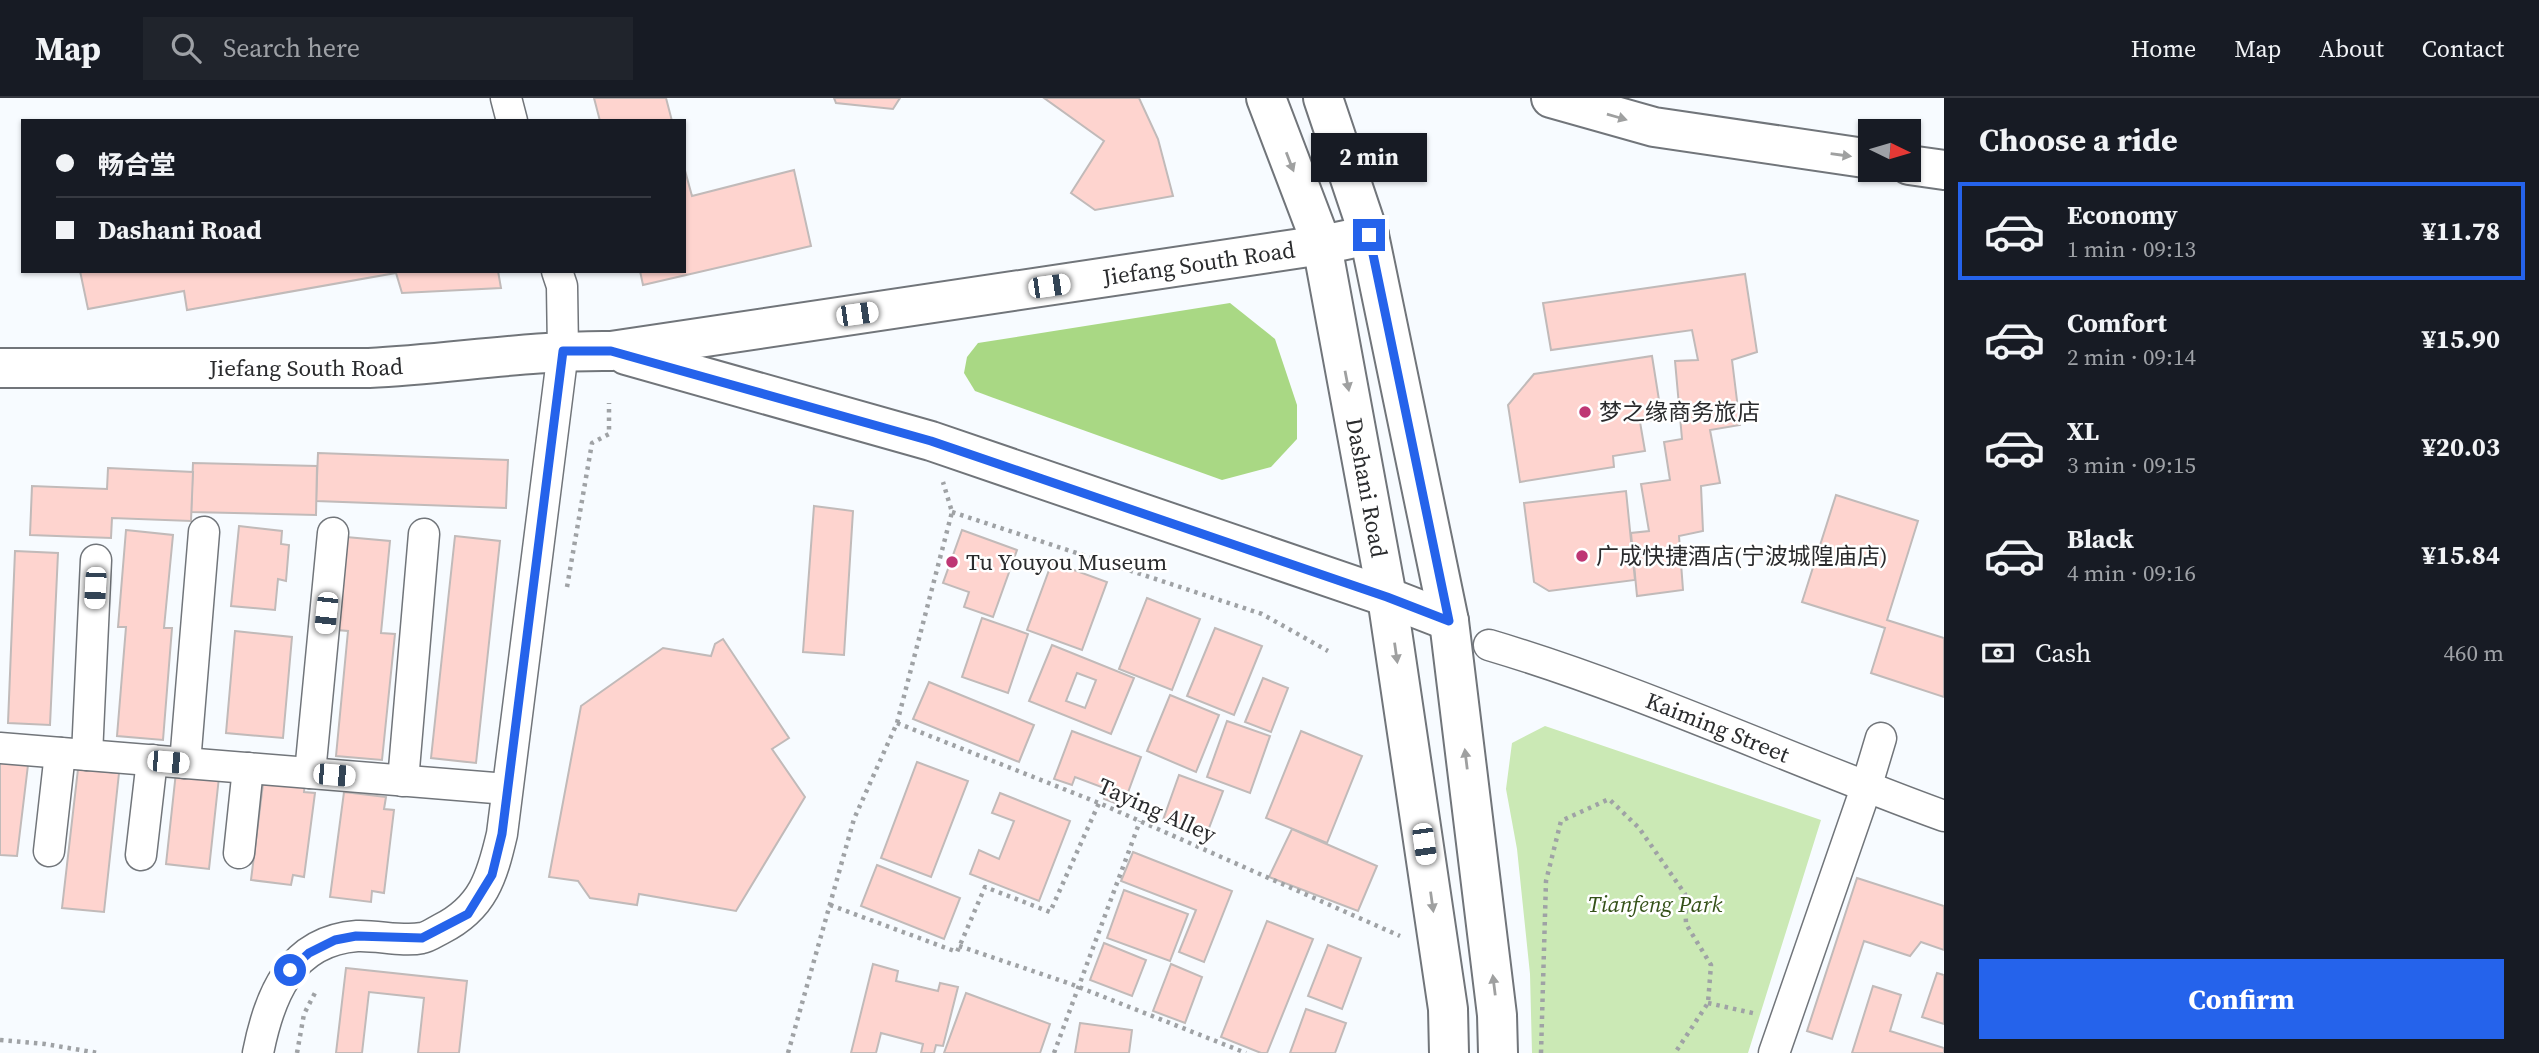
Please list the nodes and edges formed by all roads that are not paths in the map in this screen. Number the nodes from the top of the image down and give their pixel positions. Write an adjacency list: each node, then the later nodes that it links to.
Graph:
1 (506, 98): 5 (street)
2 (1266, 98): 10 (main road, Dashani Road, one-way to 10)
3 (1323, 98): 9 (main road)
4 (1551, 98): 6 (main road, one-way to 6)
5 (511, 119)
6 (1858, 157)
7 (1922, 167): 8 (main road)
8 (1944, 170)
9 (1369, 235): 10 (main road, Jiefang South Road); 20 (main road)
10 (1322, 245): 13 (main road, Jiefang South Road); 19 (main road, Dashani Road, one-way to 19)
11 (558, 273): 12 (street)
12 (563, 351): 13 (main road, Jiefang South Road); 14 (main road, Jiefang South Road); 31 (street)
13 (611, 351): 19 (main road, Jiefang South Road)
14 (0, 368)
15 (204, 532): 26 (street)
16 (333, 533): 28 (street)
17 (425, 534): 29 (street)
18 (96, 560): 24 (street)
19 (1387, 597): 20 (main road, Jiefang South Road); 37 (main road, Dashani Road, one-way to 37)
20 (1449, 621): 38 (main road, one-way to 20)
21 (1489, 645): 30 (street, Kaiming Street)
22 (1881, 738): 30 (street)
23 (0, 748): 24 (street)
24 (73, 754): 25 (street); 33 (street)
25 (152, 760): 26 (street); 35 (street)
26 (185, 763): 27 (street)
27 (248, 768): 28 (street); 34 (street)
28 (310, 773): 29 (street)
29 (403, 781): 31 (street)
30 (1866, 788): 32 (street, Kaiming Street); 39 (street)
31 (507, 789): 36 (street)
32 (1944, 816)
33 (49, 851)
34 (239, 853)
35 (141, 855)
36 (258, 1053)
37 (1449, 1053)
38 (1498, 1053)
39 (1774, 1053)

